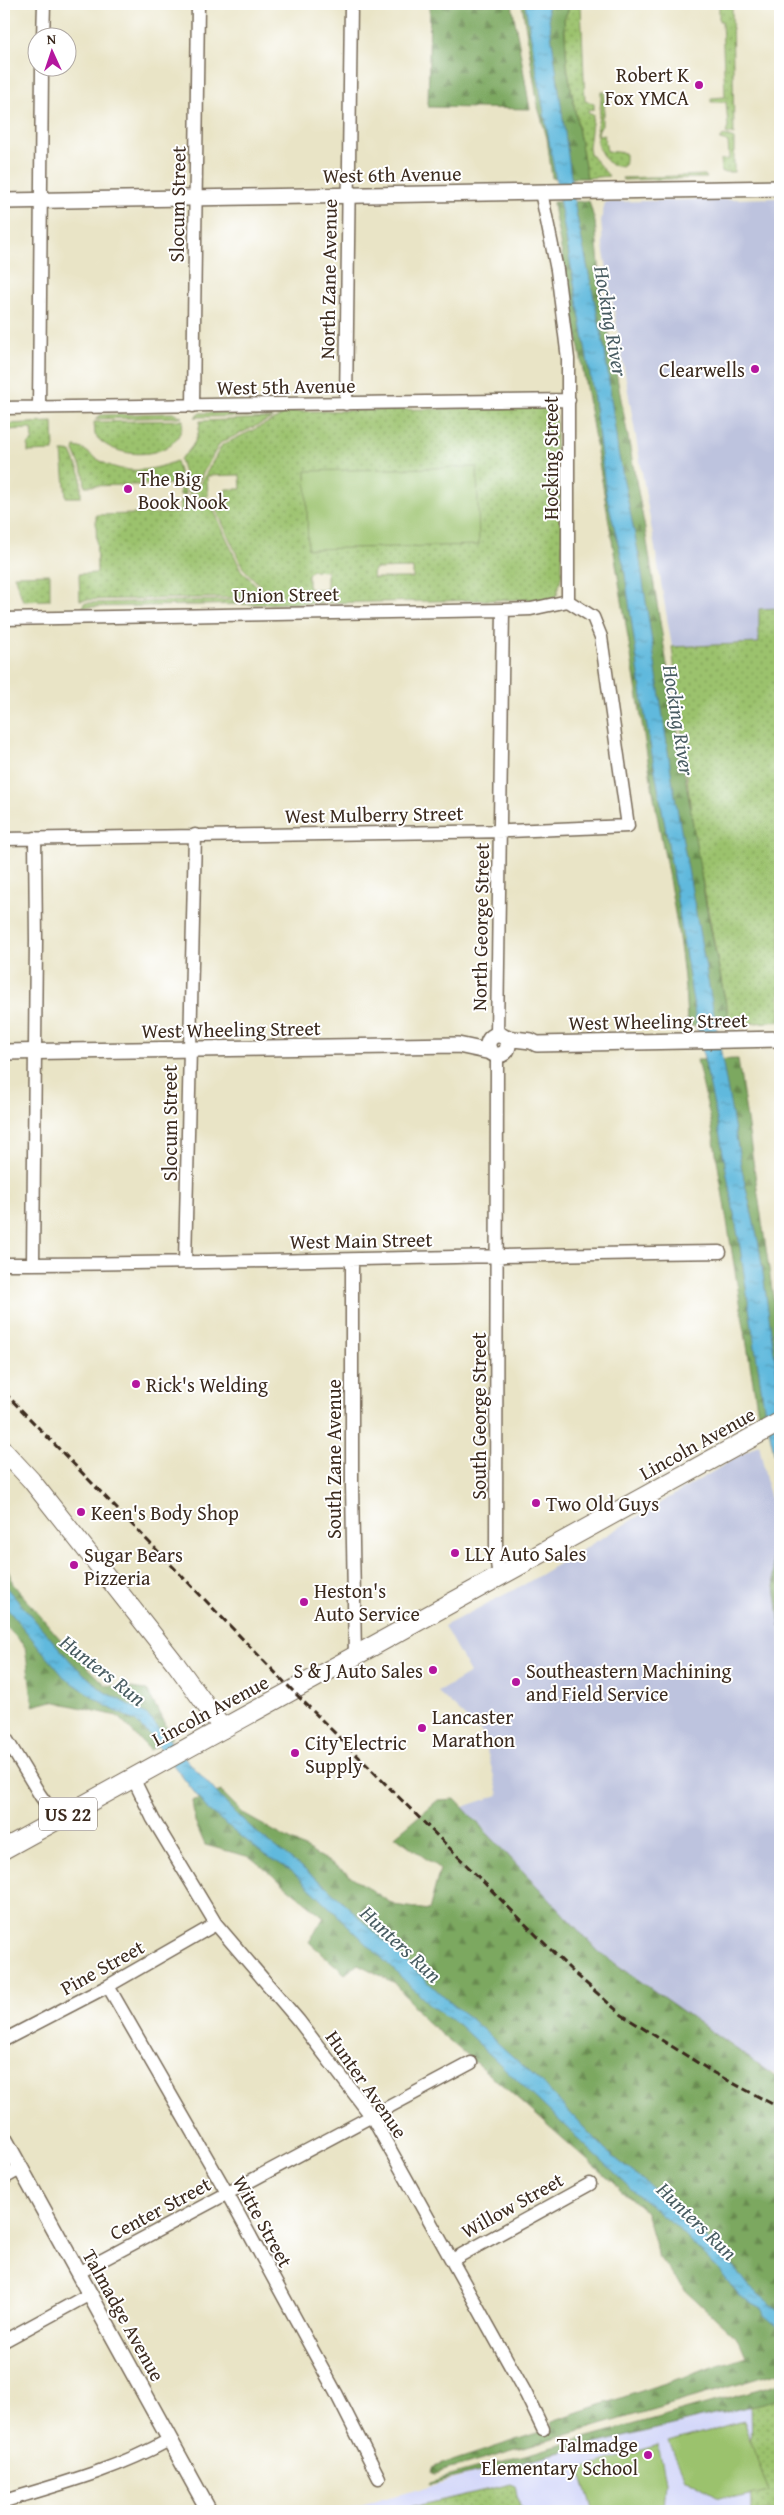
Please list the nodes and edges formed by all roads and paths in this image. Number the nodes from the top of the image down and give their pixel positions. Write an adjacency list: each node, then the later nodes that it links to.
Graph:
1 (44, 4): 4 (street)
2 (198, 4): 9 (street, Slocum Street)
3 (351, 4): 8 (street, North Zane Avenue)
4 (43, 28)
5 (42, 78): 11 (street)
6 (780, 188): 7 (street, West 6th Avenue)
7 (544, 192): 8 (street, West 6th Avenue); 12 (street, Hocking Street)
8 (348, 195): 9 (street, West 6th Avenue); 13 (street, North Zane Avenue)
9 (196, 198): 11 (street, West 6th Avenue); 14 (street, Slocum Street)
10 (4, 201): 11 (street, West 6th Avenue)
11 (42, 201): 16 (street)
12 (569, 400): 13 (street, West 5th Avenue); 17 (street, Hocking Street)
13 (346, 404): 14 (street, West 5th Avenue)
14 (193, 406): 16 (street, West 5th Avenue)
15 (4, 408): 16 (street, West 5th Avenue)
16 (39, 408)
17 (568, 601): 18 (street, Union Street); 20 (street, West Mulberry Street)
18 (503, 610): 19 (street, Union Street); 20 (street, North George Street)
19 (4, 619)
20 (500, 832): 21 (street, West Mulberry Street); 25 (street, North George Street)
21 (195, 834): 22 (street, West Mulberry Street); 26 (street, Slocum Street)
22 (35, 838): 23 (street, West Mulberry Street); 27 (street)
23 (4, 839)
24 (780, 1039): 25 (street, West Wheeling Street)
25 (498, 1045): 26 (street, West Wheeling Street); 30 (street, North George Street)
26 (188, 1049): 27 (street, West Wheeling Street); 32 (street, Slocum Street)
27 (34, 1051): 28 (street, West Wheeling Street); 34 (street)
28 (4, 1052)
29 (720, 1252): 30 (street, West Main Street)
30 (495, 1255): 31 (street, West Main Street); 37 (street, South George Street)
31 (352, 1261): 32 (street, West Main Street); 38 (street, South Zane Avenue)
32 (185, 1262): 34 (street, West Main Street)
33 (4, 1264): 34 (street, West Main Street)
34 (33, 1264)
35 (780, 1422): 37 (main road, Lincoln Avenue / US 22)
36 (4, 1451): 39 (main road)
37 (499, 1577): 38 (main road, Lincoln Avenue / US 22)
38 (355, 1657): 39 (main road, Lincoln Avenue / US 22)
39 (223, 1729): 41 (main road, Lincoln Avenue / US 22)
40 (5, 1741): 42 (street)
41 (133, 1778): 42 (main road, Lincoln Avenue / US 22); 44 (street, Hunter Avenue)
42 (58, 1820): 43 (main road, Lincoln Avenue / US 22)
43 (4, 1849)
44 (216, 1924): 45 (street, Pine Street); 48 (street, Hunter Avenue)
45 (108, 1986): 46 (street, Pine Street); 53 (street, Witte Street)
46 (4, 2040)
47 (471, 2063): 48 (street, Center Street)
48 (372, 2117): 53 (street, Center Street); 54 (street, Hunter Avenue)
49 (4, 2138): 50 (street, Talmadge Avenue)
50 (20, 2169): 51 (street); 55 (street, Talmadge Avenue)
51 (4, 2178)
52 (590, 2184): 54 (street, Willow Street)
53 (226, 2194): 55 (street, Center Street); 60 (street, Witte Street)
54 (452, 2260): 58 (street, Hunter Avenue)
55 (78, 2273): 56 (street, Talmadge Avenue)
56 (90, 2294): 57 (street); 59 (street, Talmadge Avenue)
57 (4, 2341)
58 (543, 2429)
59 (169, 2440): 61 (street); 62 (street, Talmadge Avenue)
60 (378, 2478)
61 (4, 2501)
62 (209, 2511)

